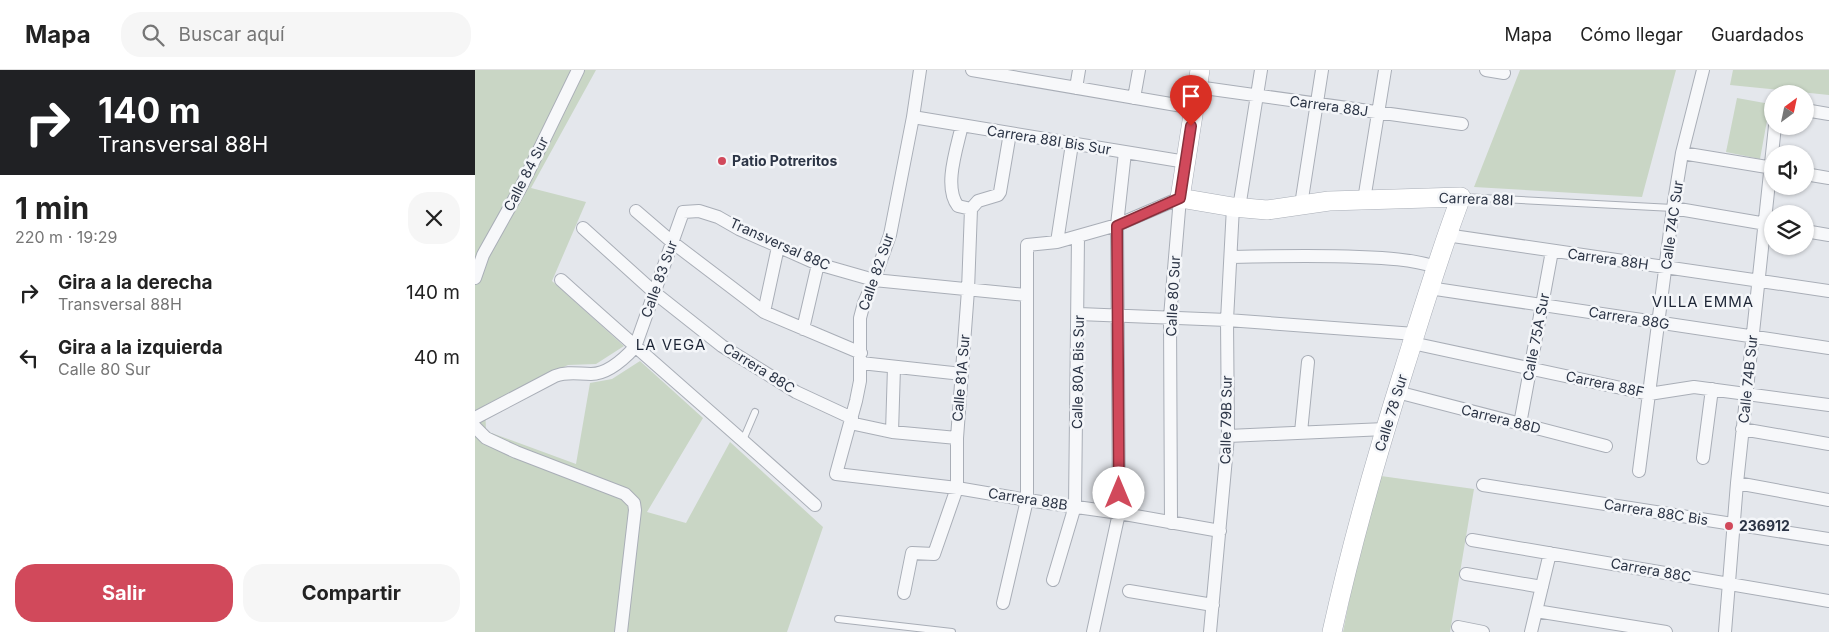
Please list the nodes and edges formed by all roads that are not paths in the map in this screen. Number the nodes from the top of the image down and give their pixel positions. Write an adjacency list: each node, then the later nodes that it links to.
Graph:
1 (578, 70): 58 (street, Calle 84 Sur)
2 (920, 70): 22 (street, Calle 82 Sur)
3 (972, 70): 12 (street)
4 (1079, 70): 14 (street)
5 (1139, 70): 16 (street)
6 (1261, 70): 15 (street, Calle 79B Sur)
7 (1322, 70): 17 (street)
8 (1385, 70): 20 (street)
9 (1486, 70): 11 (street)
10 (1703, 70): 28 (street, Calle 74C Sur)
11 (1504, 73)
12 (1022, 74): 14 (street)
13 (1198, 78): 15 (street, Carrera 88J); 18 (street, Calle 80 Sur)
14 (1076, 88): 16 (street)
15 (1257, 95): 17 (street, Carrera 88J); 38 (street, Calle 79B Sur)
16 (1134, 98): 18 (street)
17 (1316, 104): 20 (street, Carrera 88J); 37 (street)
18 (1194, 108): 29 (street, Calle 80 Sur)
19 (1814, 112): 21 (street)
20 (1378, 113): 23 (street, Carrera 88J); 35 (street)
21 (1829, 114)
22 (913, 117): 24 (street, Carrera 88I Bis Sur); 60 (street, Calle 82 Sur)
23 (1462, 124)
24 (962, 125): 25 (street, Carrera 88I Bis Sur); 36 (street)
25 (1010, 133): 26 (street, Carrera 88I Bis Sur); 36 (street)
26 (1072, 144): 27 (street, Carrera 88I Bis Sur); 50 (street)
27 (1125, 152): 29 (street, Carrera 88I Bis Sur); 43 (street)
28 (1682, 153): 30 (street); 39 (street, Calle 74C Sur)
29 (1185, 162): 34 (street, Calle 80 Sur)
30 (1764, 167)
31 (1814, 176): 32 (street)
32 (1829, 178)
33 (1461, 197): 35 (street, Carrera 88I); 39 (lane, Carrera 88I); 46 (street, Calle 78 Sur)
34 (1180, 198): 38 (street, Carrera 88I); 43 (street); 71 (street, Calle 80 Sur)
35 (1364, 200): 37 (street, Carrera 88I)
36 (974, 205): 63 (street, Calle 81A Sur)
37 (1301, 205): 38 (street, Carrera 88I)
38 (1236, 207): 54 (street, Calle 79B Sur)
39 (1673, 208): 42 (street, Carrera 88I); 57 (street, Calle 74C Sur)
40 (637, 211): 49 (street)
41 (683, 212): 49 (street, Calle 83 Sur); 51 (street, Transversal 88C)
42 (1764, 223)
43 (1117, 226): 48 (street); 70 (street)
44 (583, 228): 65 (street, Carrera 88C)
45 (1814, 232): 47 (street)
46 (1446, 235): 53 (street, Carrera 88H); 56 (street, Calle 78 Sur)
47 (1829, 235)
48 (1078, 237): 50 (street); 69 (street, Calle 80A Bis Sur)
49 (672, 242): 65 (street, Calle 83 Sur); 68 (street)
50 (1057, 242): 66 (street)
51 (778, 247): 55 (street, Transversal 88C); 68 (street)
52 (1764, 247): 61 (street, Calle 74B Sur)
53 (1552, 251): 57 (street, Carrera 88H); 67 (street, Calle 75A Sur)
54 (1231, 257): 56 (street); 72 (street, Calle 79B Sur)
55 (818, 264): 60 (street, Transversal 88C); 74 (street)
56 (1436, 267): 62 (street, Calle 78 Sur)
57 (1665, 267): 61 (street, Carrera 88H); 73 (street, Calle 74C Sur)
58 (475, 278)
59 (561, 280): 77 (street)
60 (875, 280): 63 (street, Transversal 88C); 79 (street, Calle 82 Sur)
61 (1758, 281): 64 (street, Carrera 88H); 75 (street, Calle 74B Sur)
62 (1429, 288): 67 (street, Carrera 88G); 76 (street, Calle 78 Sur)
63 (968, 290): 66 (street, Transversal 88C); 83 (street, Calle 81A Sur)
64 (1829, 291)
65 (655, 293): 77 (street, Calle 83 Sur); 91 (street, Carrera 88C)
66 (1026, 295): 110 (street)
67 (1542, 305): 73 (street, Carrera 88G); 82 (street, Calle 75A Sur)
68 (764, 312): 74 (street)
69 (1079, 314): 70 (street, Carrera 88F); 113 (street, Calle 80A Bis Sur)
70 (1118, 316): 71 (street, Carrera 88F); 114 (street)
71 (1170, 317): 72 (street, Carrera 88F); 115 (street, Calle 80 Sur)
72 (1227, 320): 76 (street, Carrera 88F); 98 (street, Calle 79B Sur)
73 (1659, 323): 75 (street, Carrera 88G); 86 (street, Calle 74C Sur)
74 (803, 329): 79 (street)
75 (1752, 337): 78 (street, Carrera 88G); 87 (street, Calle 74B Sur)
76 (1413, 338): 82 (street, Carrera 88F); 85 (street, Calle 78 Sur)
77 (635, 347): 90 (street, Calle 83 Sur); 101 (street)
78 (1829, 348)
79 (861, 358): 81 (street); 91 (street, Calle 82 Sur)
80 (1307, 362): 97 (street)
81 (894, 367): 83 (street); 96 (street)
82 (1530, 369): 86 (street, Carrera 88F); 92 (street, Calle 75A Sur)
83 (962, 374): 99 (street, Calle 81A Sur)
84 (1712, 389): 86 (street, Carrera 88F); 87 (street, Carrera 88F); 104 (street)
85 (1397, 392): 92 (street, Carrera 88D); 94 (street, Calle 78 Sur)
86 (1649, 394): 105 (street, Calle 74C Sur)
87 (1746, 394): 88 (street, Carrera 88F); 95 (street, Calle 74B Sur)
88 (1829, 405)
89 (755, 412): 101 (lane)
90 (475, 418)
91 (851, 420): 96 (street, Carrera 88C); 106 (street, Calle 82 Sur)
92 (1520, 424): 103 (street, Carrera 88D)
93 (475, 426): 100 (street)
94 (1385, 429): 97 (street); 137 (street, Calle 78 Sur)
95 (1742, 429): 102 (street); 107 (street, Calle 74B Sur)
96 (892, 432): 99 (street, Carrera 88C)
97 (1301, 432): 98 (street)
98 (1228, 436): 117 (street, Calle 79B Sur)
99 (957, 438): 109 (street, Calle 81A Sur)
100 (480, 440): 133 (street)
101 (743, 440): 112 (street)
102 (1829, 444)
103 (1606, 446)
104 (1703, 458)
105 (1639, 471)
106 (836, 474): 109 (street, Carrera 88B)
107 (1737, 483): 111 (street); 116 (street, Calle 74B Sur)
108 (1483, 485): 116 (street, Carrera 88C Bis)
109 (957, 488): 110 (street, Carrera 88B); 126 (street, Calle 81A Sur)
110 (1027, 500): 113 (street, Carrera 88B); 128 (street)
111 (1829, 500)
112 (815, 505)
113 (1075, 506): 114 (street, Carrera 88B); 122 (street, Calle 80A Bis Sur)
114 (1119, 512): 115 (street, Carrera 88B); 135 (street)
115 (1171, 523): 117 (street, Carrera 88B)
116 (1733, 524): 119 (street, Carrera 88C Bis); 123 (street, Calle 74B Sur)
117 (1220, 531): 129 (street, Calle 79B Sur)
118 (1472, 540): 120 (street, Carrera 88C)
119 (1829, 540)
120 (1550, 553): 123 (street, Carrera 88C); 124 (street)
121 (1466, 574): 124 (street)
122 (1053, 580)
123 (1729, 584): 127 (street, Carrera 88C); 141 (street, Calle 74B Sur)
124 (1542, 587): 130 (street)
125 (1129, 591): 129 (street)
126 (905, 593)
127 (1829, 601)
128 (1003, 603)
129 (1213, 605): 136 (street, Calle 79B Sur)
130 (1536, 611): 139 (street); 140 (street)
131 (838, 619): 134 (lane)
132 (1458, 627): 138 (street)
133 (621, 632)
134 (952, 632)
135 (1093, 632)
136 (1210, 632)
137 (1332, 632)
138 (1483, 632)
139 (1531, 632)
140 (1666, 632)
141 (1725, 632)

